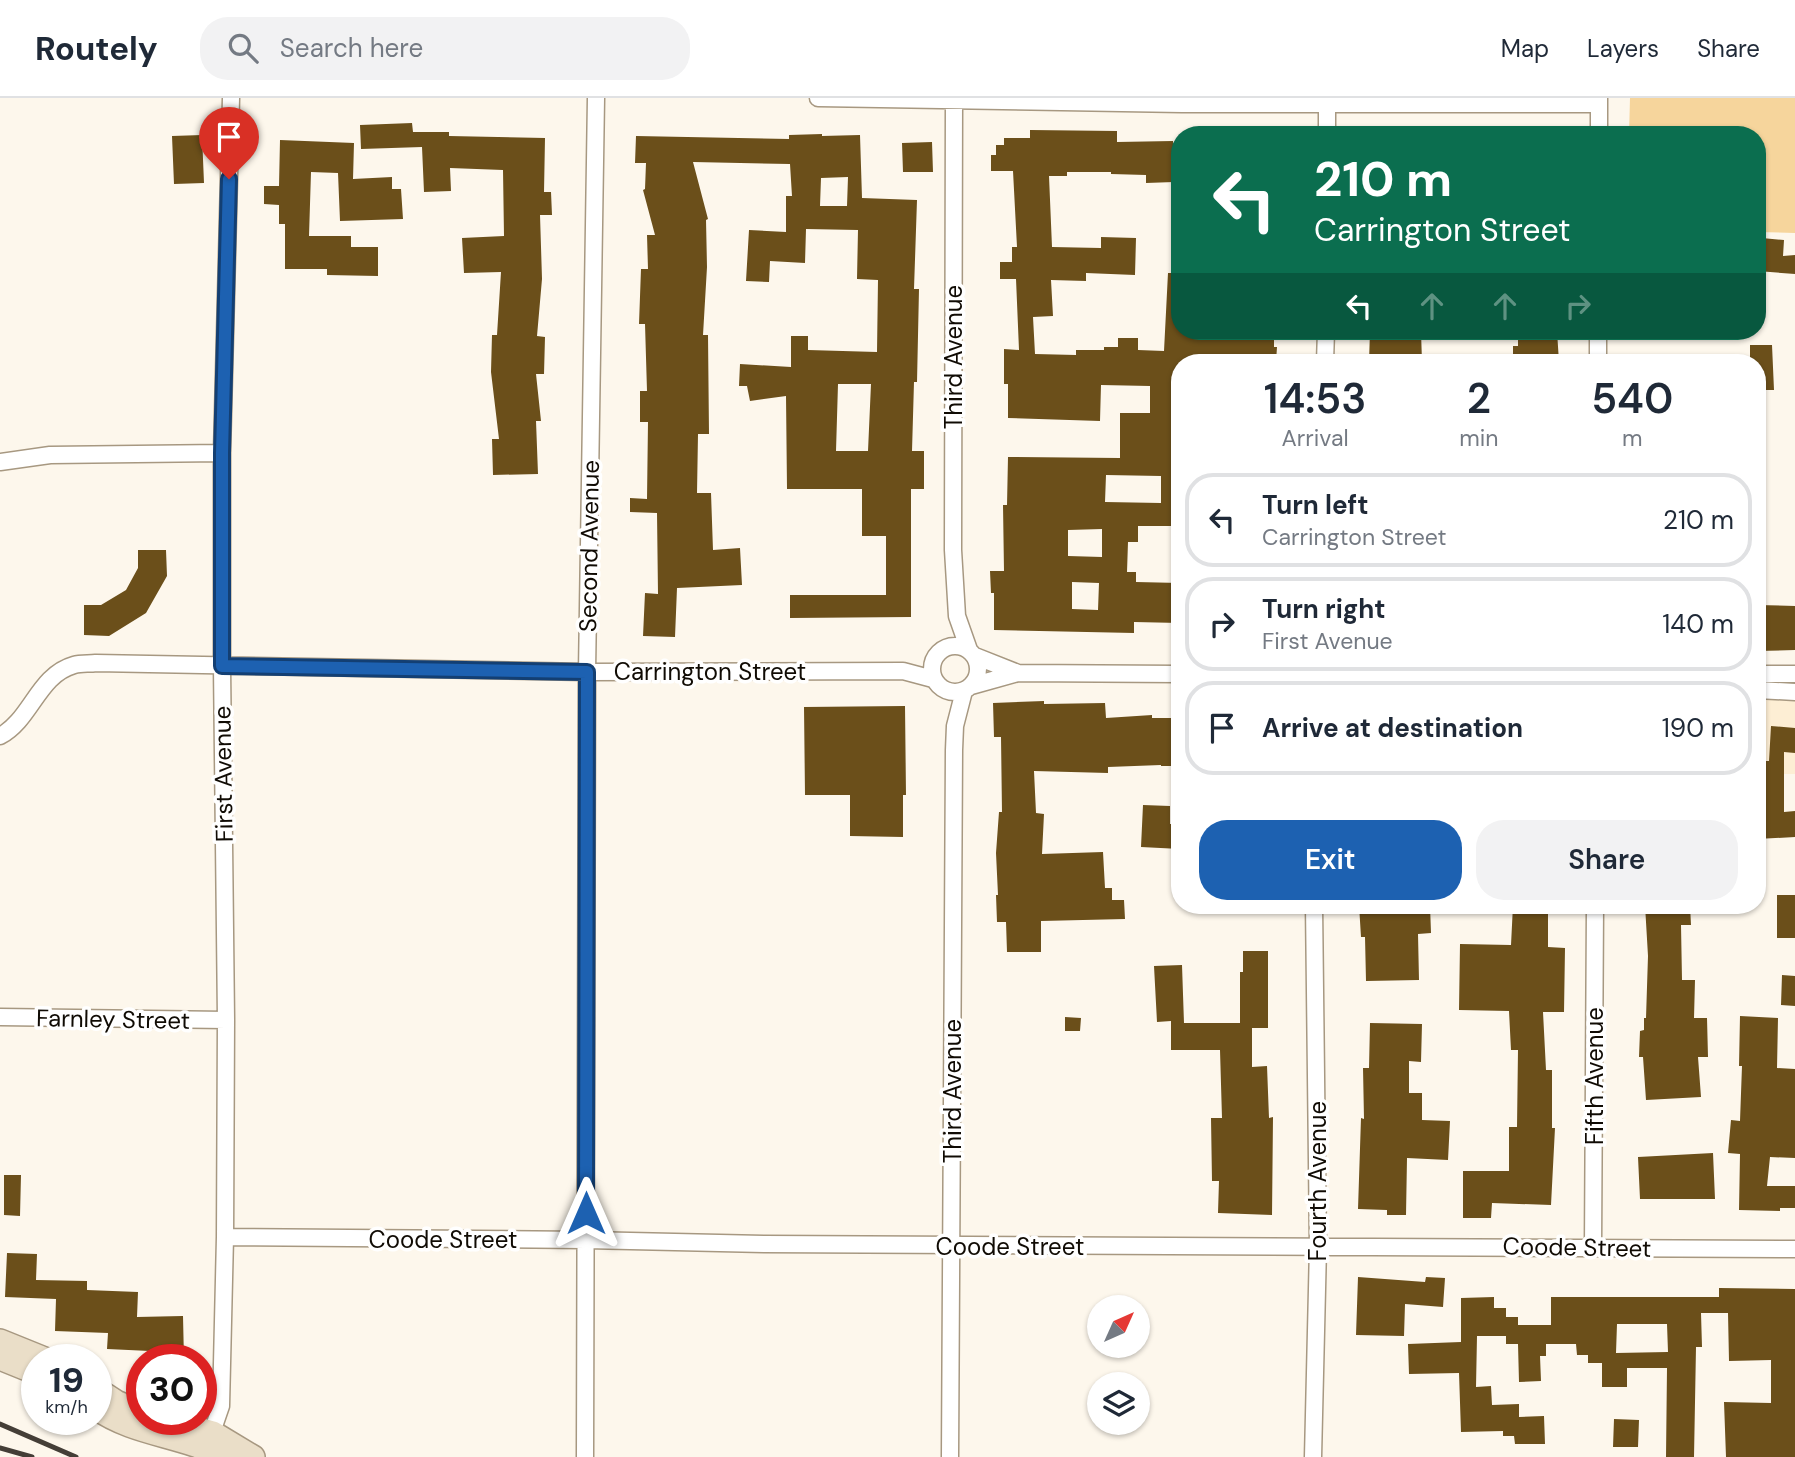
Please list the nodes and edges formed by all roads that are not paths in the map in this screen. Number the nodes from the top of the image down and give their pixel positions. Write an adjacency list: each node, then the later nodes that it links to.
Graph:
1 (231, 98): 9 (street, First Avenue)
2 (596, 98): 16 (street, Second Avenue)
3 (818, 98): 4 (street)
4 (954, 98): 5 (street); 11 (street, Third Avenue)
5 (1327, 101): 6 (street); 7 (street)
6 (1599, 101): 8 (street)
7 (1327, 126)
8 (1599, 126)
9 (222, 453): 10 (street); 14 (street, First Avenue)
10 (0, 462)
11 (957, 616): 12 (street, Third Avenue); 13 (street, Third Avenue)
12 (941, 652): 13 (street); 15 (street, Carrington Street); 21 (street)
13 (972, 653): 17 (street); 22 (street)
14 (222, 666): 16 (street, Carrington Street); 27 (street, Carrington Street); 31 (street, First Avenue)
15 (904, 671): 16 (street, Carrington Street); 21 (street, Carrington Street)
16 (587, 672): 33 (street, Second Avenue)
17 (1018, 673): 18 (street); 22 (street)
18 (1171, 674)
19 (1766, 674): 20 (street)
20 (1795, 674)
21 (933, 679): 24 (street)
22 (967, 689): 24 (street); 26 (street, Third Avenue)
23 (1766, 690): 25 (street)
24 (947, 691): 26 (street, Third Avenue)
25 (1795, 692)
26 (955, 726): 34 (street, Third Avenue)
27 (0, 736)
28 (1314, 914): 35 (street, Fourth Avenue)
29 (1595, 914): 36 (street, Fifth Avenue)
30 (0, 1017): 31 (street, Farnley Street)
31 (226, 1020): 32 (street, First Avenue)
32 (225, 1237): 33 (street, Coode Street); 44 (street, First Avenue)
33 (586, 1240): 34 (street, Coode Street); 46 (street, Second Avenue)
34 (952, 1245): 35 (street, Coode Street); 47 (street, Third Avenue)
35 (1318, 1247): 36 (street, Coode Street); 48 (street, Fourth Avenue)
36 (1593, 1248): 37 (street, Coode Street)
37 (1795, 1249)
38 (0, 1341): 39 (street)
39 (21, 1349)
40 (0, 1358): 41 (street)
41 (21, 1367)
42 (112, 1416): 44 (street)
43 (193, 1435): 44 (street)
44 (214, 1446): 45 (street)
45 (253, 1457)
46 (585, 1457)
47 (950, 1457)
48 (1313, 1457)

